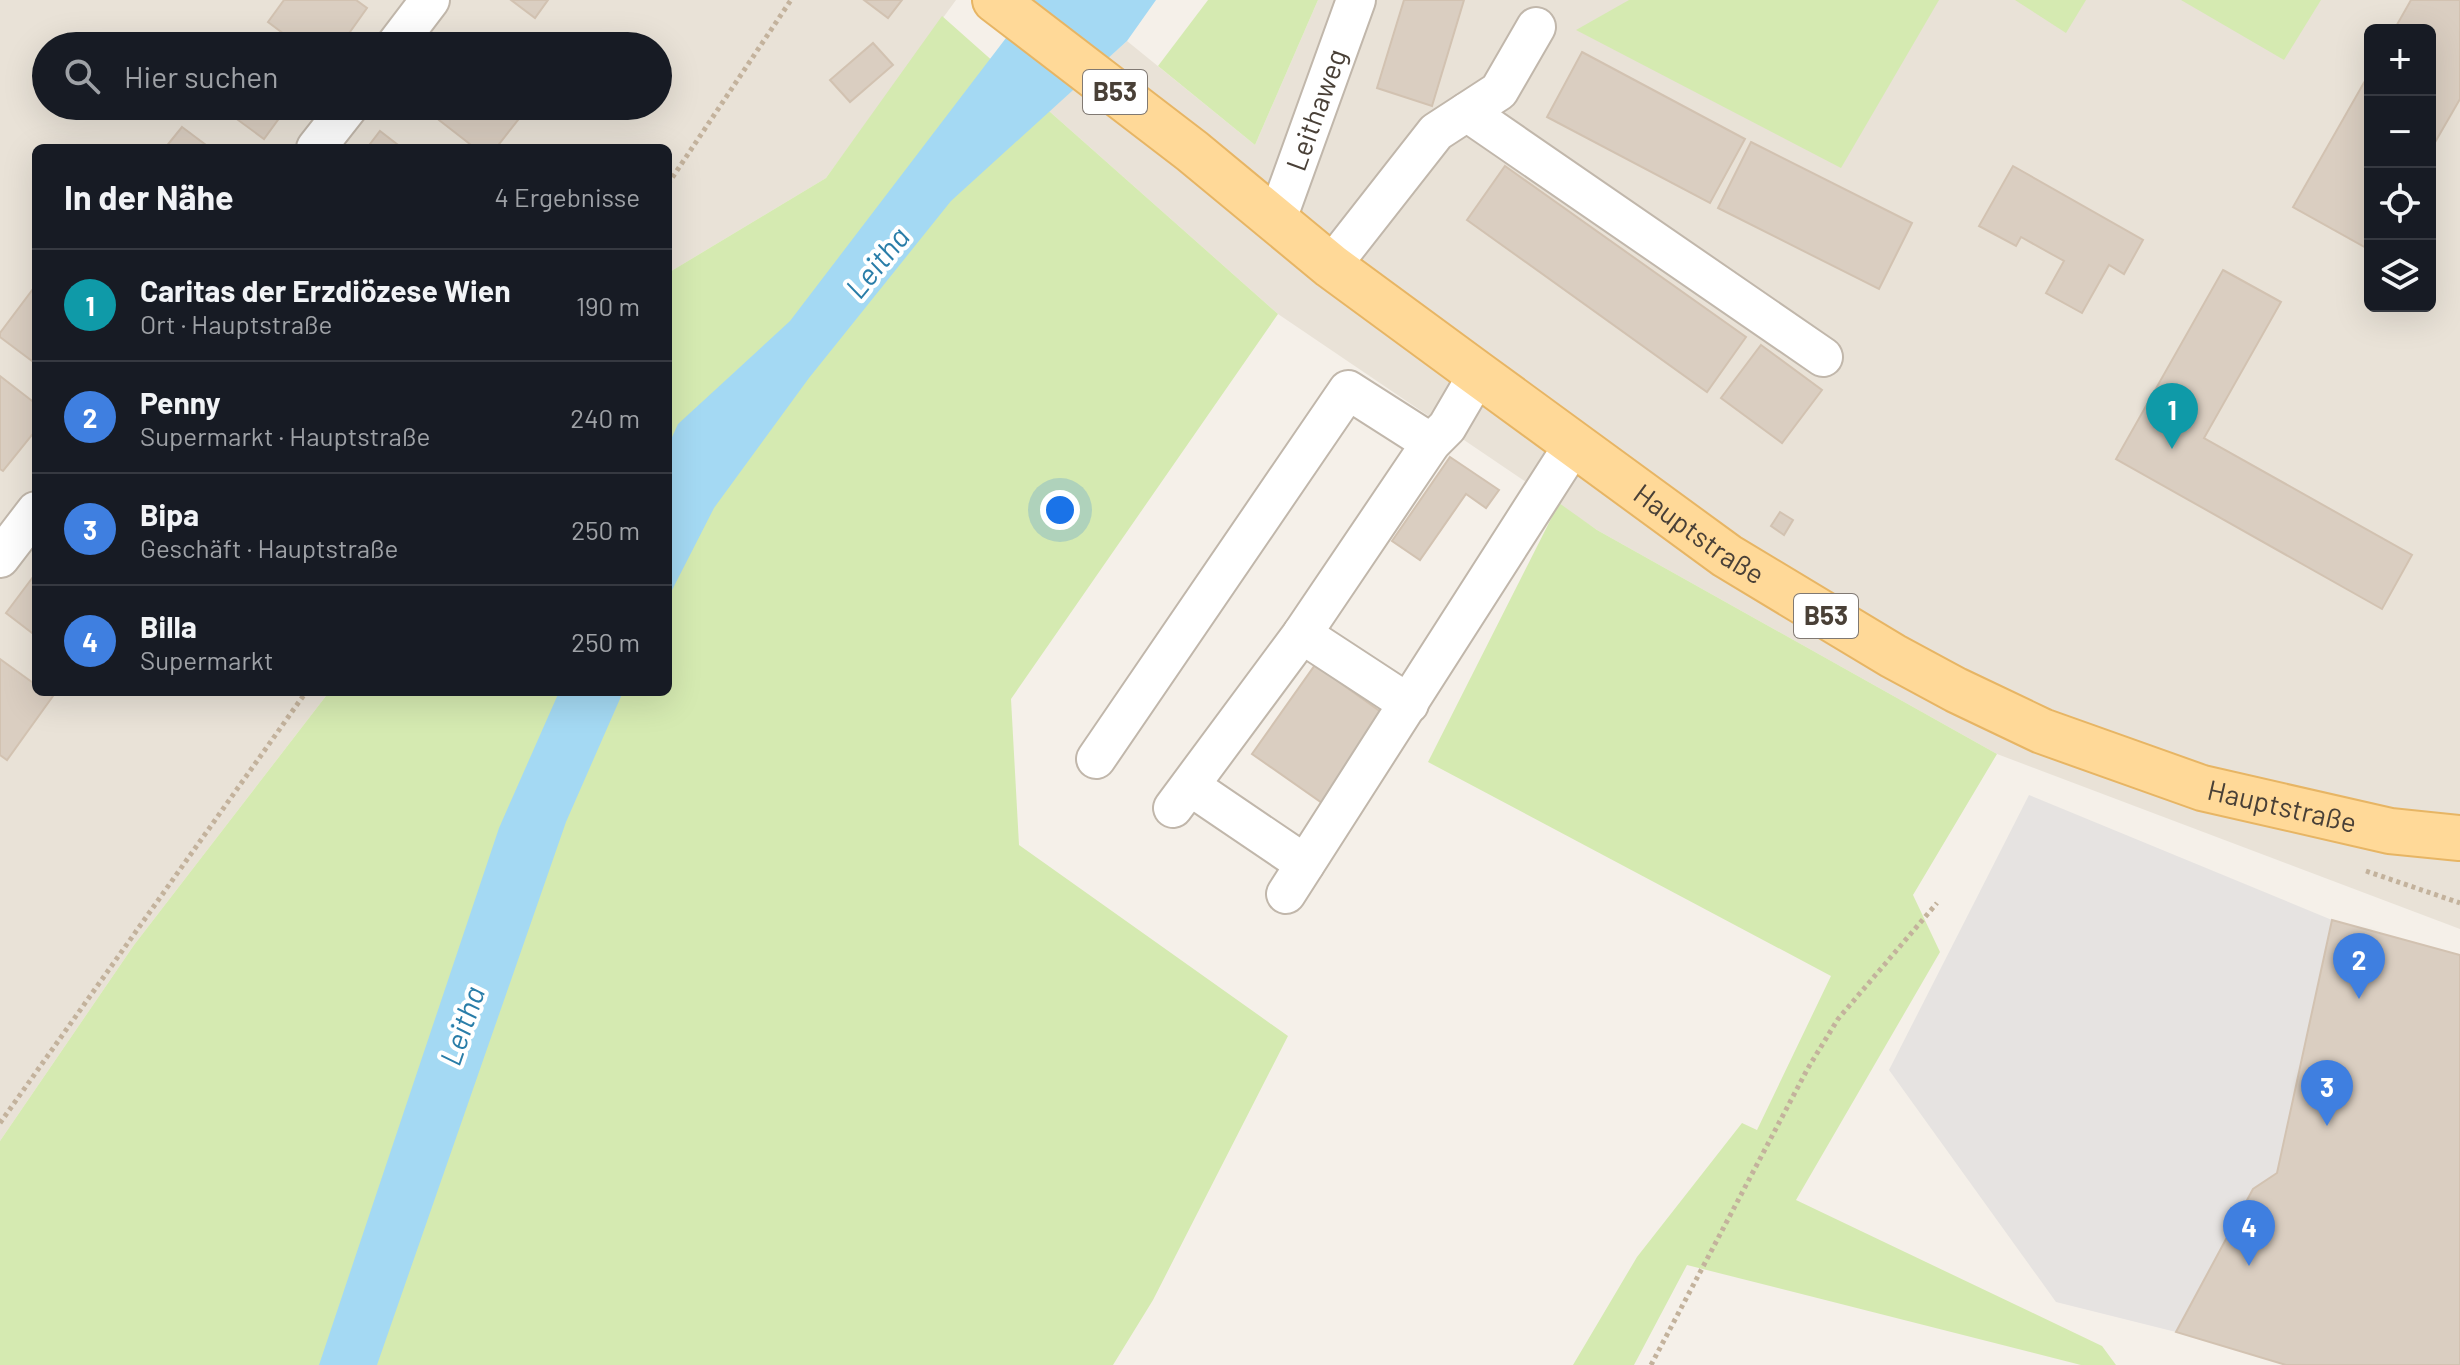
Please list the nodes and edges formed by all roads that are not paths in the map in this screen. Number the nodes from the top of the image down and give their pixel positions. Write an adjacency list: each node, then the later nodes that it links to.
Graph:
1 (430, 0): 5 (street)
2 (995, 0): 9 (main road, Hauptstraße / B53)
3 (1356, 0): 9 (street, Leithaweg)
4 (1536, 27): 6 (street)
5 (406, 32)
6 (1467, 112): 10 (street); 11 (street)
7 (338, 120): 8 (street)
8 (319, 144)
9 (1277, 219): 10 (main road, Hauptstraße / B53)
10 (1331, 266): 12 (main road, Hauptstraße / B53)
11 (1823, 357)
12 (1478, 374): 13 (street); 14 (main road, Hauptstraße / B53)
13 (1431, 443): 17 (street); 19 (street)
14 (1574, 444): 18 (street); 20 (main road, Hauptstraße / B53)
15 (32, 516): 16 (street)
16 (0, 558)
17 (1302, 634): 18 (street); 18 (street)
18 (1409, 704)
19 (1096, 759)
20 (2460, 838)

